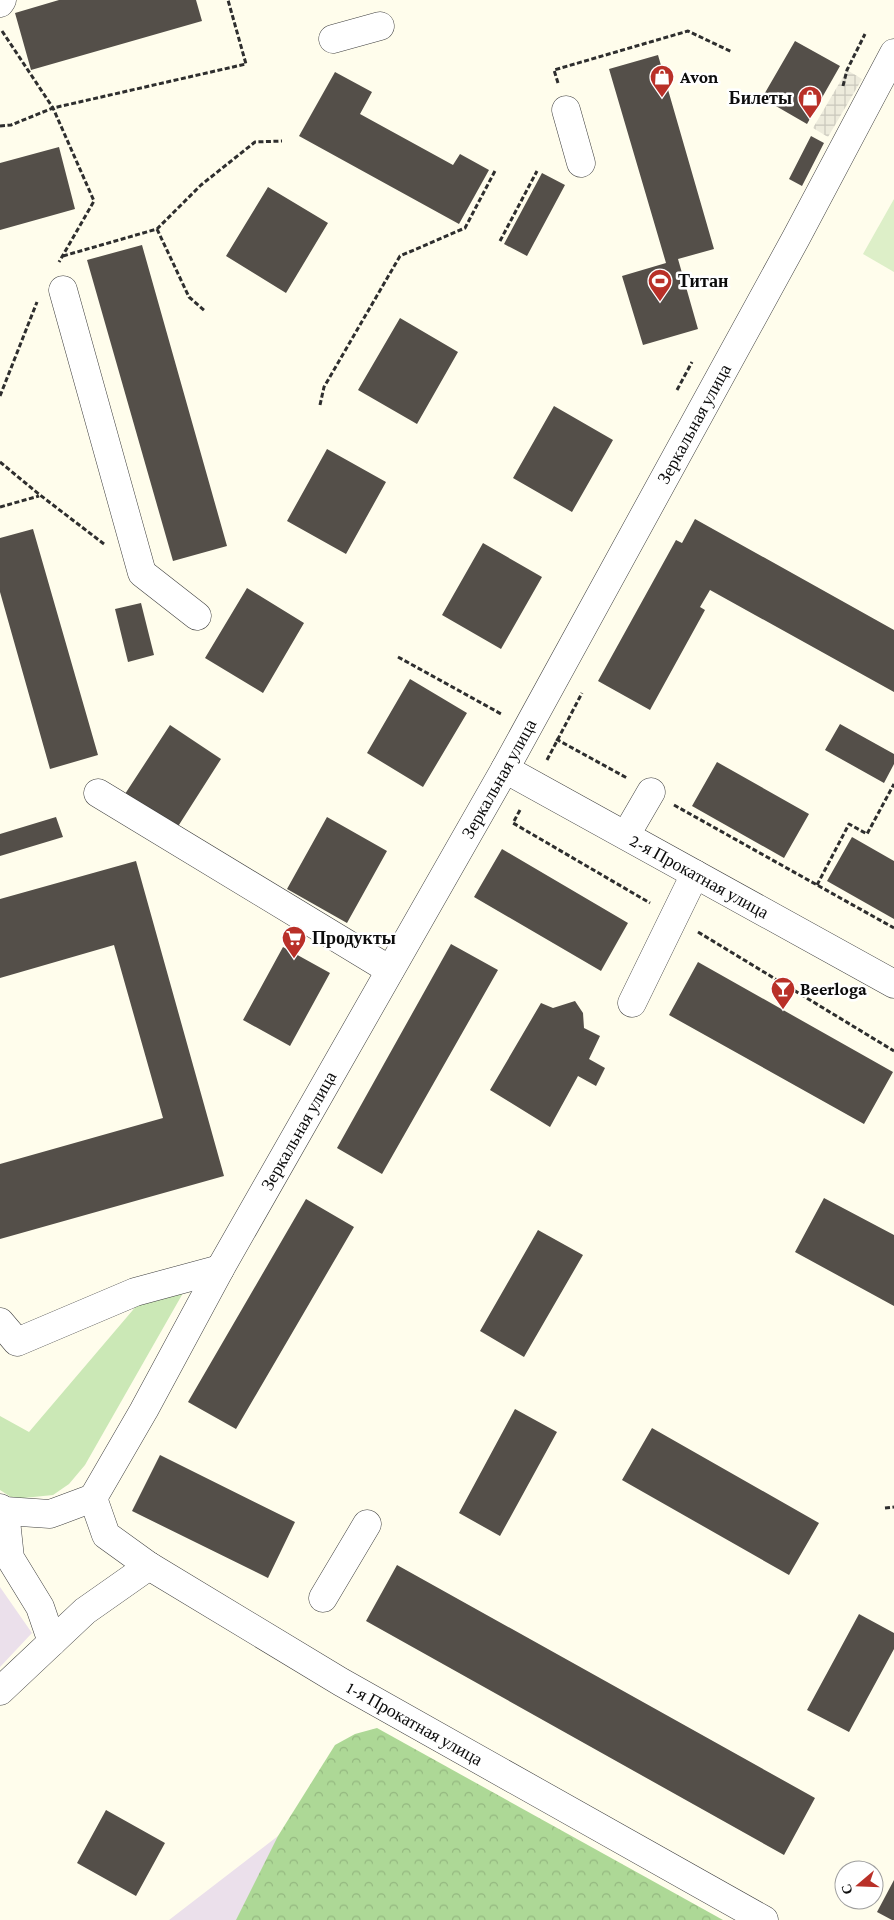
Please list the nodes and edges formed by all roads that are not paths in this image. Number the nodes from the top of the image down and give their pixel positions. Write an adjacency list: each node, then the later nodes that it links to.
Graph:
1 (2, 0): 2 (street)
2 (0, 3)
3 (380, 26): 4 (street)
4 (333, 39)
5 (894, 53): 10 (street, Зеркальная улица)
6 (566, 110): 7 (street)
7 (582, 164)
8 (53, 284): 9 (street)
9 (197, 616)
10 (504, 769): 13 (street, 2-я Прокатная улица); 15 (street, Зеркальная улица)
11 (651, 792): 13 (street)
12 (98, 793): 15 (street)
13 (626, 835): 14 (street, 2-я Прокатная улица)
14 (695, 874): 16 (street, 2-я Прокатная улица); 17 (street)
15 (390, 970): 18 (street, Зеркальная улица)
16 (894, 984)
17 (632, 1003)
18 (220, 1269): 19 (street); 20 (street, Зеркальная улица)
19 (0, 1322)
20 (93, 1498): 21 (street); 23 (street, 1-я Прокатная улица)
21 (2, 1510): 25 (street)
22 (367, 1524): 24 (street)
23 (149, 1566): 25 (street); 27 (street, 1-я Прокатная улица)
24 (323, 1598)
25 (52, 1642): 26 (street)
26 (0, 1691)
27 (764, 1920)

